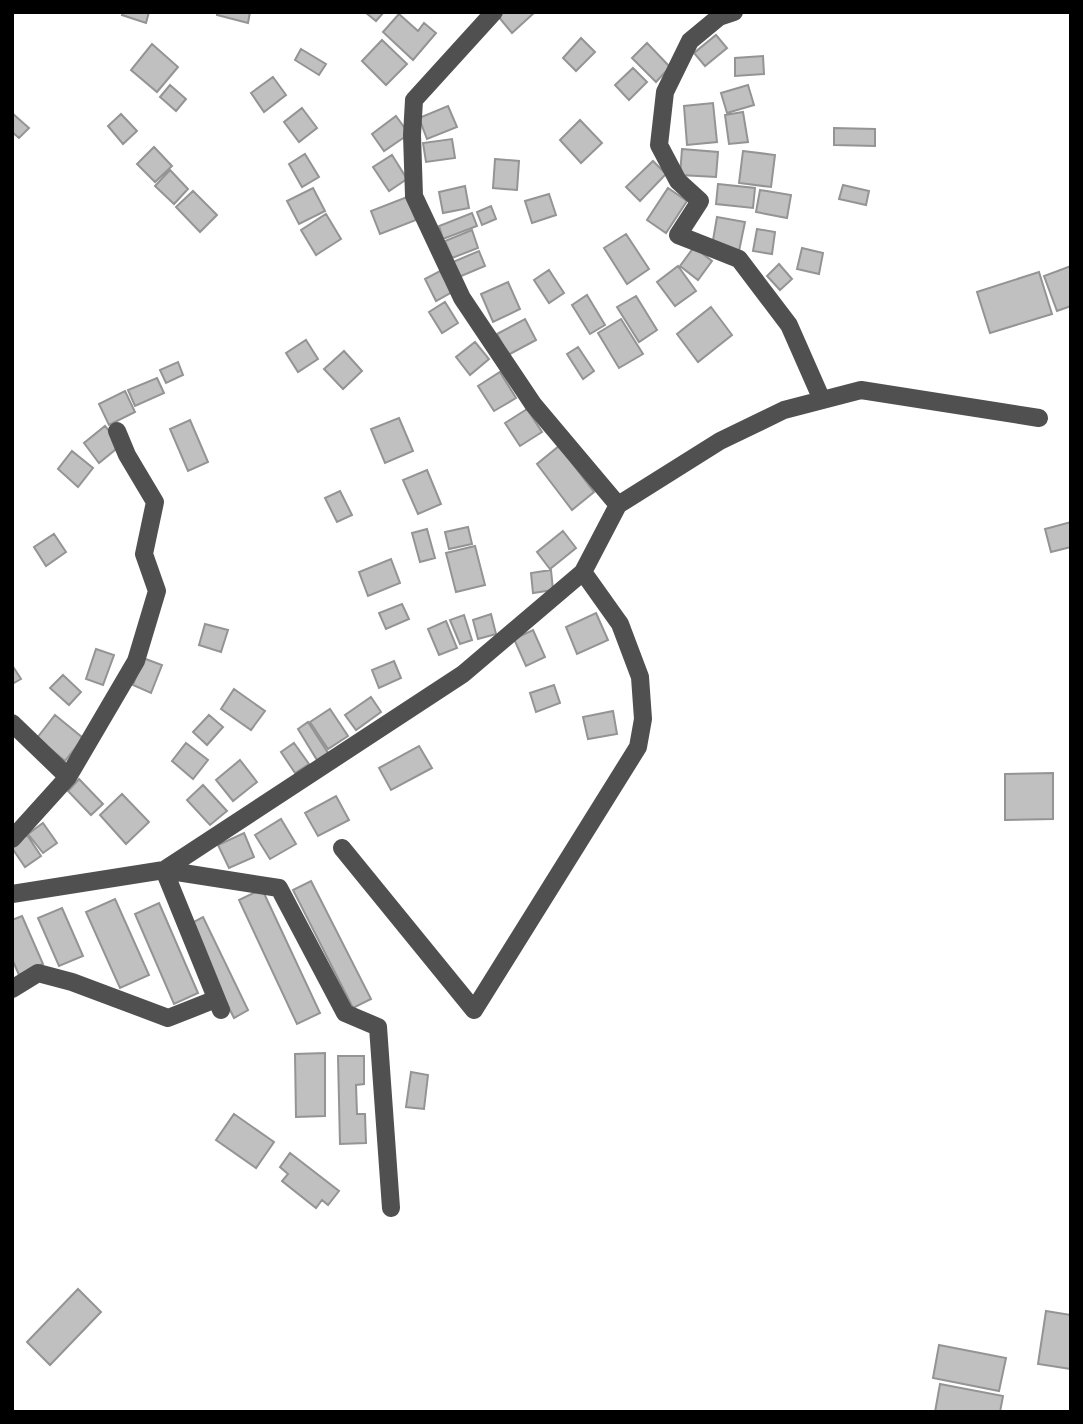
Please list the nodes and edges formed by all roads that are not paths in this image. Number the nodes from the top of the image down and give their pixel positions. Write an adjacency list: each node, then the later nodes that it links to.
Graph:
1 (494, 12): 6 (street)
2 (734, 12): 3 (street)
3 (822, 401): 4 (street); 6 (street)
4 (1039, 418)
5 (117, 431): 9 (street)
6 (618, 505): 7 (street)
7 (583, 572): 11 (street); 12 (street)
8 (12, 723): 9 (street)
9 (68, 778): 10 (street)
10 (12, 839)
11 (342, 848)
12 (164, 870): 13 (street); 14 (street); 15 (street)
13 (12, 894)
14 (12, 989)
15 (391, 1208)

